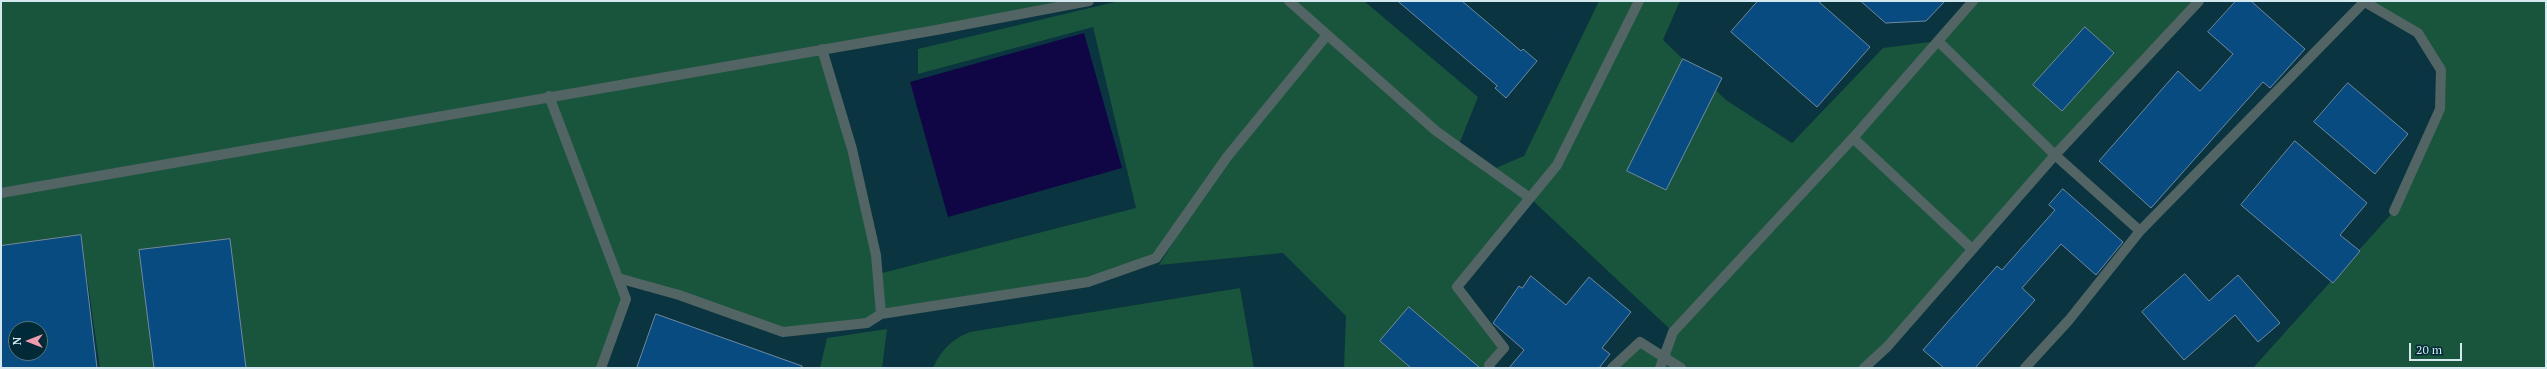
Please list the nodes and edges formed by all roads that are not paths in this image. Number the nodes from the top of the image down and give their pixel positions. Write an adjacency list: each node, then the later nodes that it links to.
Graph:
1 (1089, 1): 9 (lane)
2 (1290, 1): 7 (lane)
3 (1639, 1): 14 (lane)
4 (1973, 1): 8 (lane)
5 (2199, 1): 12 (lane)
6 (2364, 2): 15 (lane); 16 (lane)
7 (1327, 35): 14 (lane); 19 (lane)
8 (1938, 41): 11 (lane); 12 (lane)
9 (822, 50): 10 (lane); 19 (lane)
10 (549, 96): 13 (lane); 18 (lane)
11 (1853, 138): 17 (lane); 20 (lane)
12 (2055, 155): 16 (lane); 17 (lane)
13 (1, 192)
14 (1530, 198): 22 (lane)
15 (2394, 211)
16 (2140, 231): 27 (lane)
17 (1972, 249): 26 (lane)
18 (618, 278): 19 (lane); 21 (lane)
19 (881, 314)
20 (1664, 356): 23 (lane); 24 (lane); 25 (lane)
21 (601, 368)
22 (1490, 368)
23 (1612, 368)
24 (1660, 368)
25 (1681, 368)
26 (1864, 368)
27 (2025, 368)

